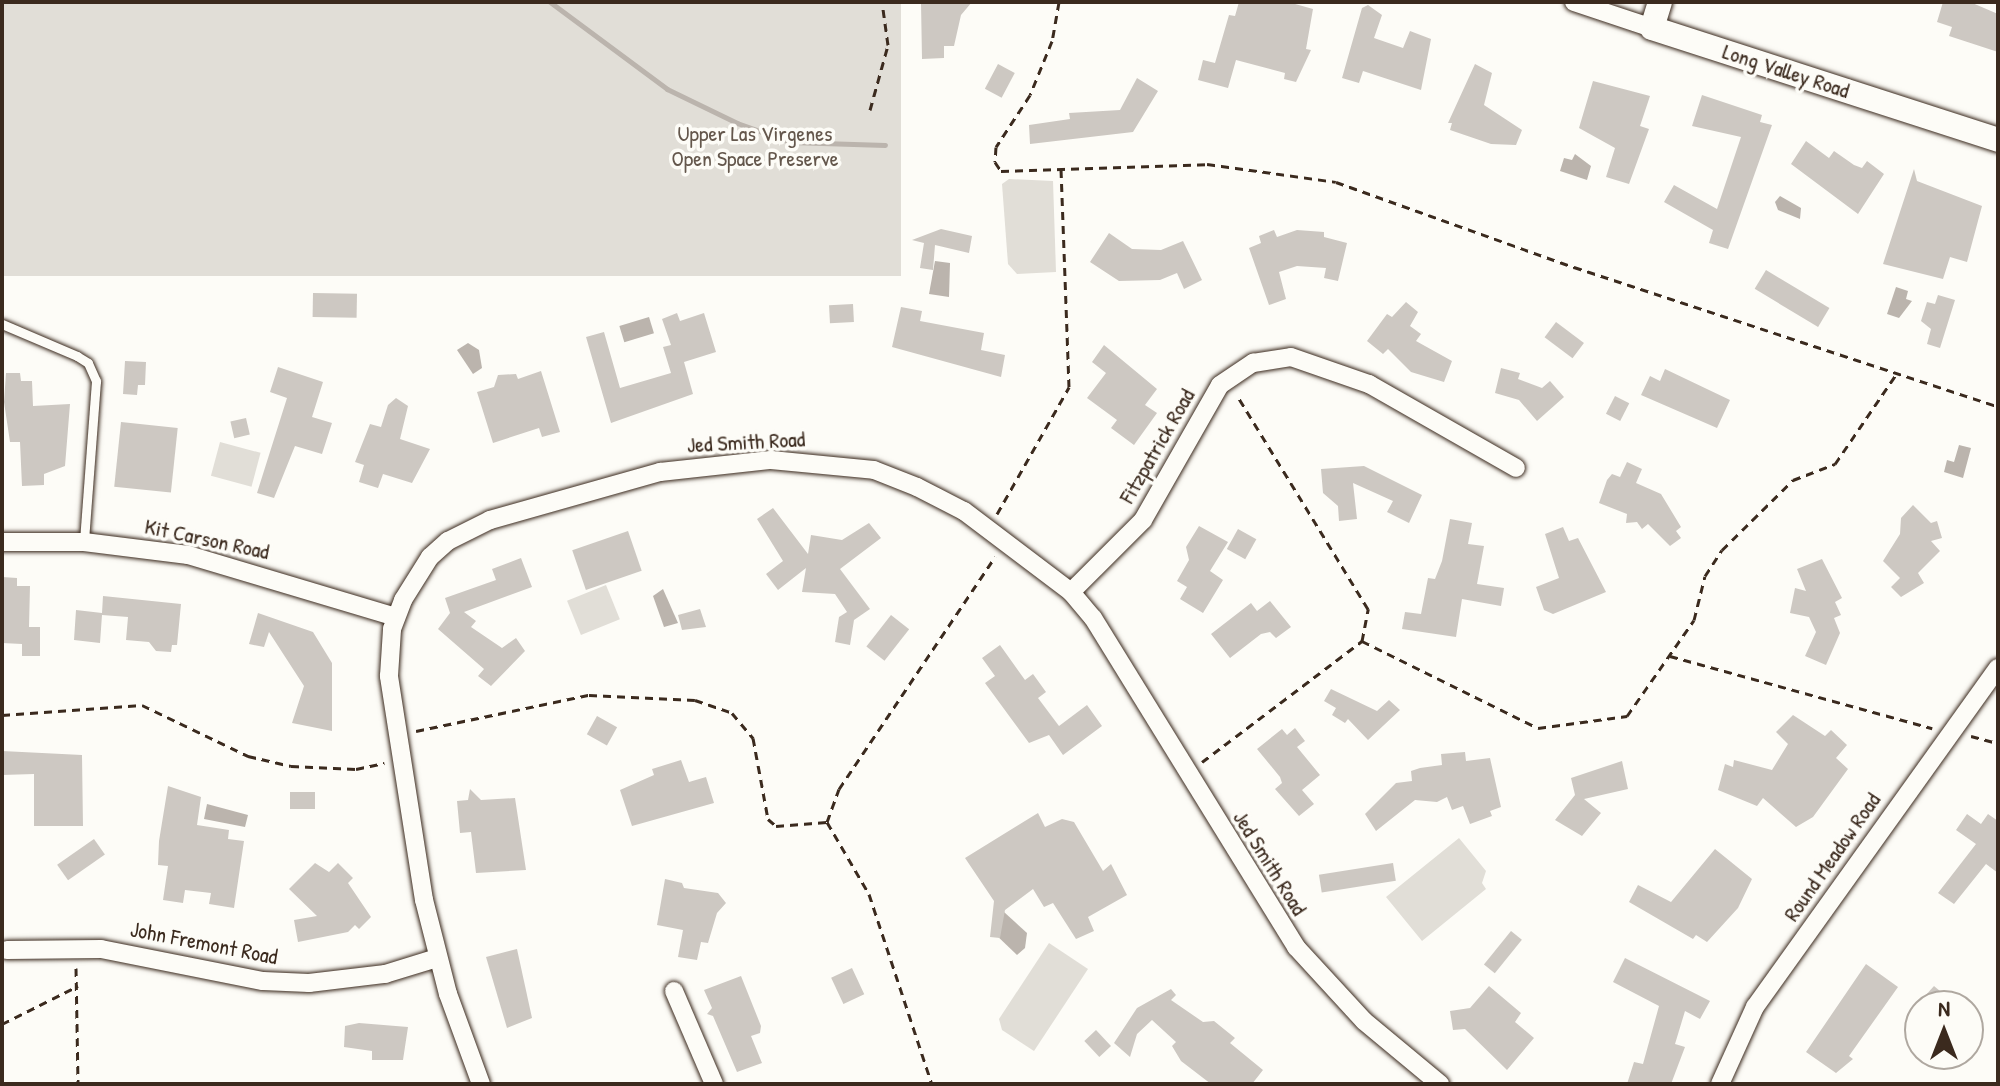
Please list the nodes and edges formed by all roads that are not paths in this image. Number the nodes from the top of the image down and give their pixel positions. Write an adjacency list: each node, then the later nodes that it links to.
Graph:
1 (1574, 2): 3 (street, Long Valley Road)
2 (1660, 2): 3 (street)
3 (1652, 28): 4 (street, Long Valley Road)
4 (1998, 140)
5 (2, 324): 8 (lane)
6 (1516, 468): 9 (street, Fitzpatrick Road)
7 (2, 542): 8 (street, Kit Carson Road)
8 (84, 542): 10 (street, Kit Carson Road)
9 (1071, 592): 10 (street, Jed Smith Road); 17 (street, Jed Smith Road)
10 (396, 617): 13 (street, Jed Smith Road)
11 (1998, 668): 18 (street, Round Meadow Road)
12 (7, 950): 13 (street, John Fremont Road)
13 (437, 958): 15 (street, Jed Smith Road)
14 (674, 991): 16 (street)
15 (481, 1084)
16 (714, 1084)
17 (1440, 1084)
18 (1720, 1084)

